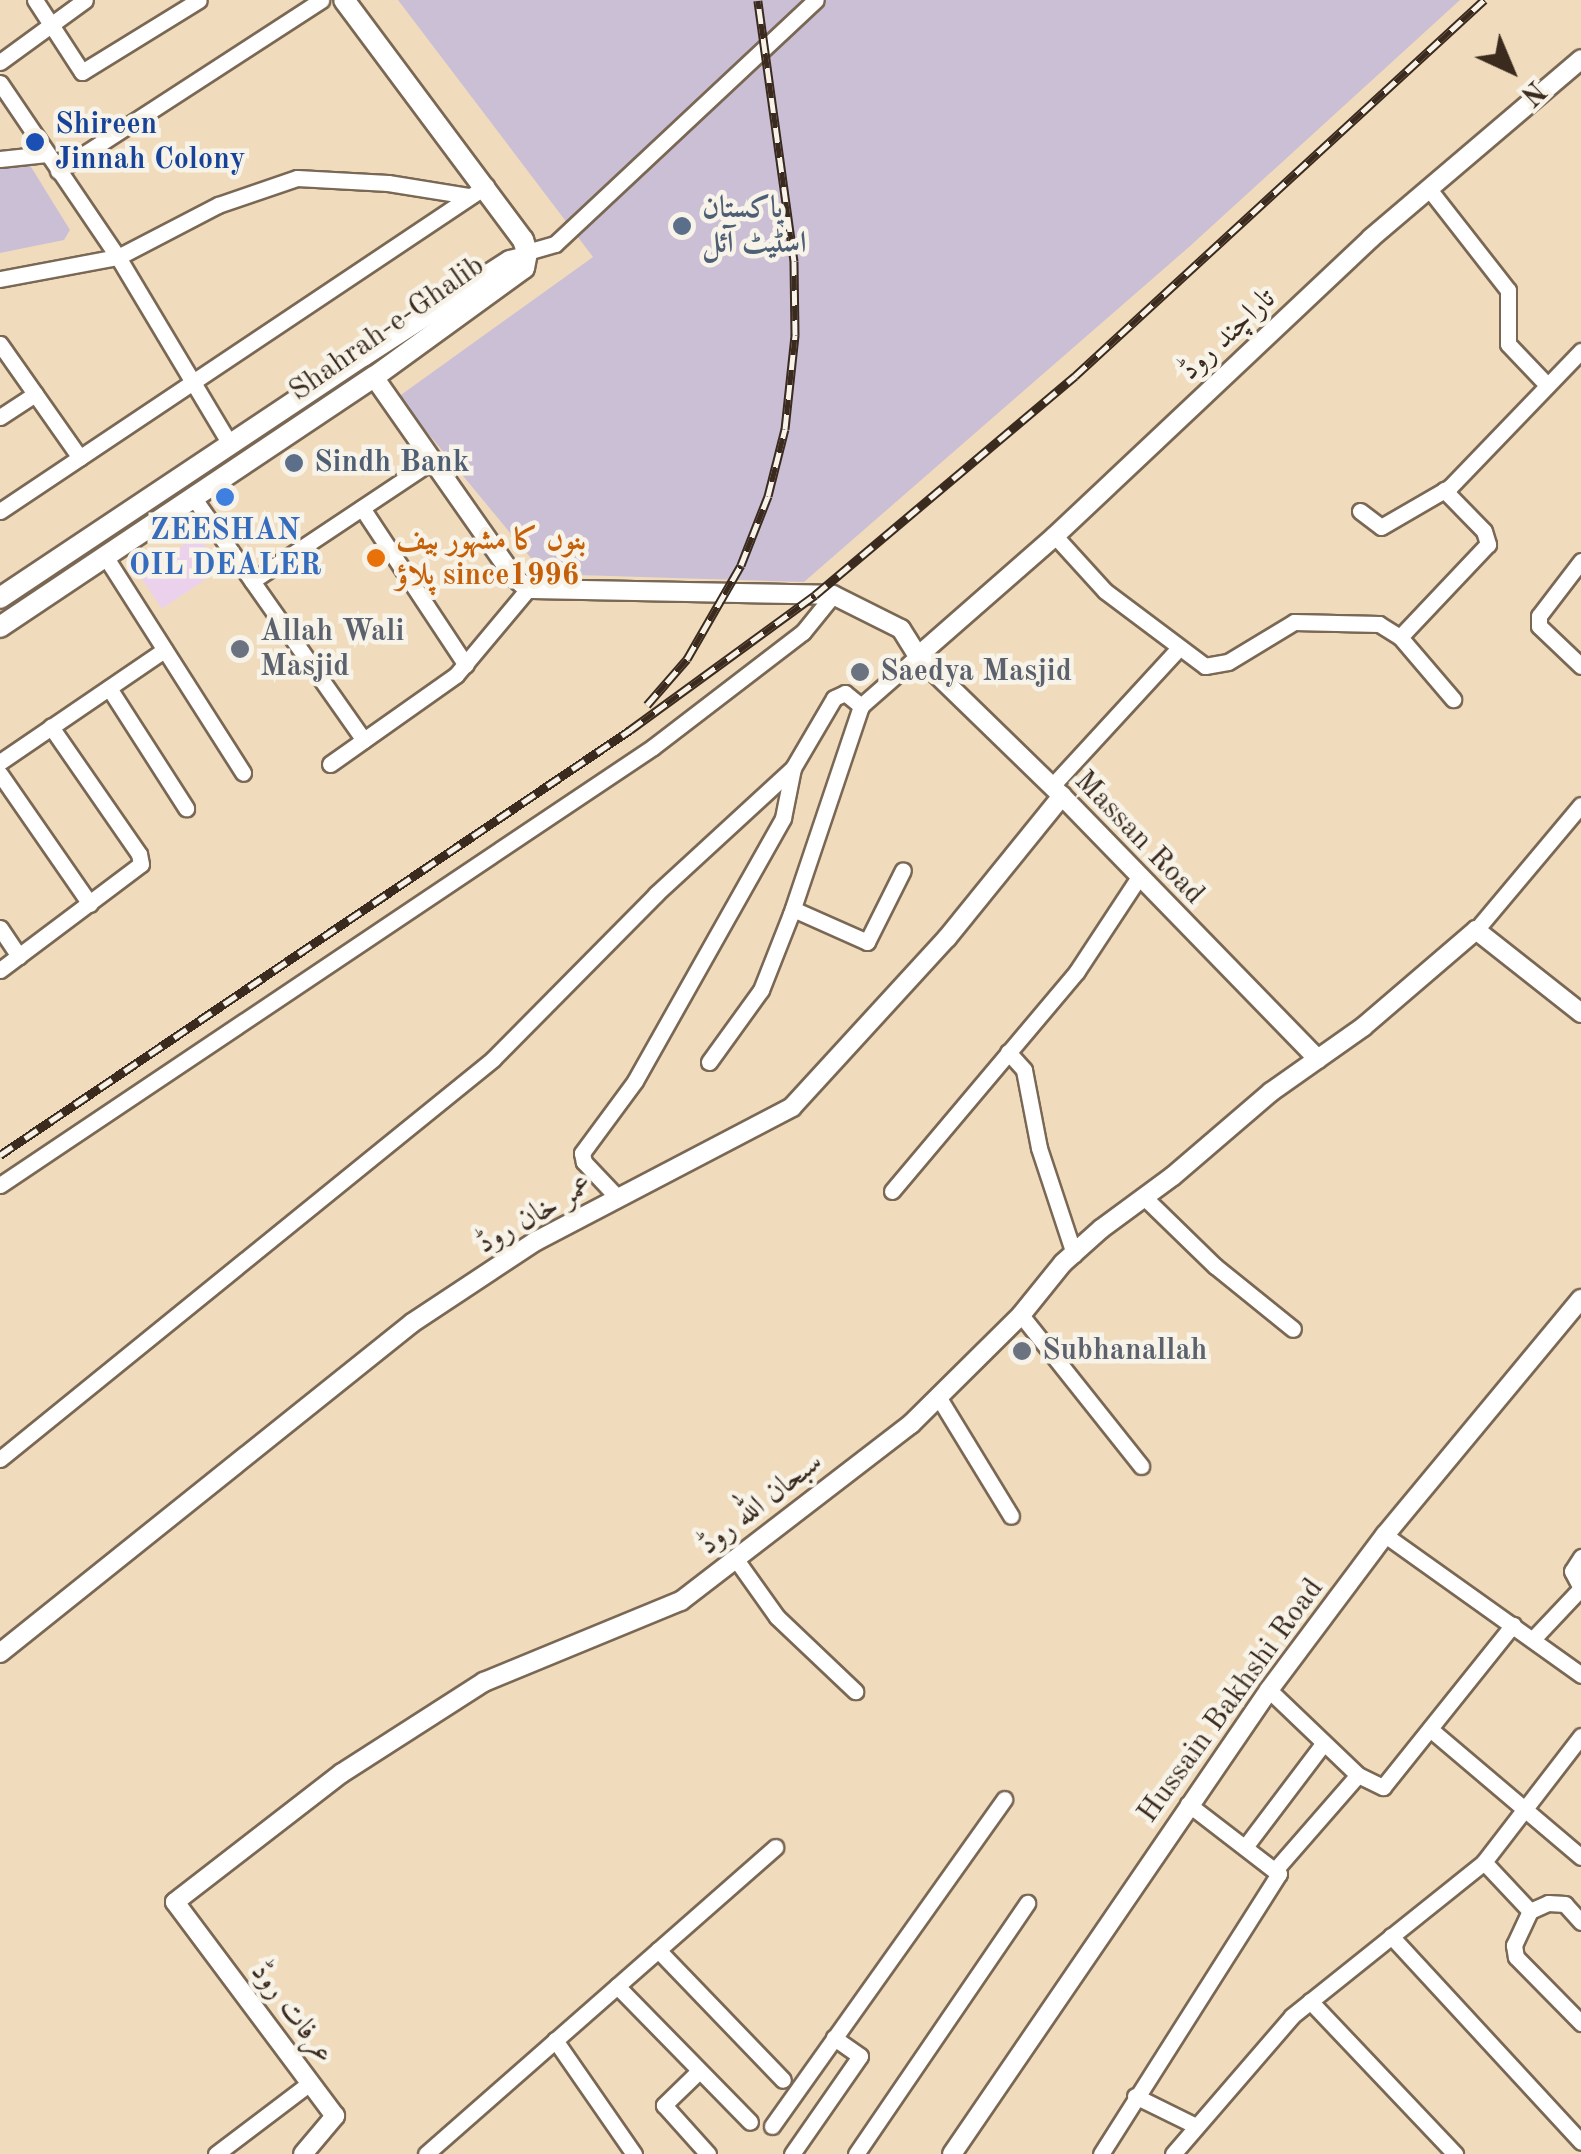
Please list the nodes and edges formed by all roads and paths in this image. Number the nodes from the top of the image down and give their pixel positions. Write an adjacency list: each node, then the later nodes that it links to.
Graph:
1 (35, 0): 7 (street)
2 (86, 0): 7 (street)
3 (199, 0): 7 (street)
4 (320, 0): 13 (street)
5 (344, 0): 15 (main road)
6 (816, 0): 16 (street)
7 (50, 23): 9 (street)
8 (1581, 59): 14 (street, تاراچند روڈ)
9 (0, 62)
10 (0, 83): 11 (street)
11 (47, 154): 12 (street); 13 (street)
12 (0, 159)
13 (58, 171): 17 (street)
14 (1429, 189): 23 (street); 34 (street, تاراچند روڈ)
15 (477, 191): 16 (main road); 17 (street); 22 (street)
16 (527, 254): 21 (main road, Shahrah-e-Ghalib); 26 (main road, Shahrah-e-Ghalib)
17 (118, 257): 18 (street); 22 (street)
18 (0, 279)
19 (0, 344): 24 (street)
20 (1581, 351): 23 (street)
21 (374, 377): 28 (street); 30 (main road, Shahrah-e-Ghalib)
22 (195, 383): 26 (street); 27 (street)
23 (1547, 386): 29 (street)
24 (35, 394): 25 (street); 27 (street)
25 (0, 417)
26 (230, 444): 40 (main road, Shahrah-e-Ghalib)
27 (80, 458): 32 (street)
28 (432, 460): 31 (street); 38 (street)
29 (1444, 490): 33 (street); 42 (street)
30 (193, 496): 35 (main road, Shahrah-e-Ghalib); 37 (street)
31 (362, 508): 37 (street); 46 (street)
32 (0, 511)
33 (1360, 511)
34 (1055, 536): 44 (street); 45 (street, تاراچند روڈ)
35 (105, 556): 41 (main road, Shahrah-e-Ghalib); 43 (street)
36 (1581, 562): 47 (street)
37 (252, 582): 52 (street)
38 (528, 589): 39 (street); 46 (street)
39 (833, 595): 45 (street, Massan Road); 73 (street)
40 (0, 598)
41 (0, 627)
42 (1400, 636): 44 (street); 49 (street)
43 (164, 650): 48 (street); 56 (street)
44 (1178, 650): 58 (street)
45 (918, 656): 50 (street); 58 (street, Massan Road)
46 (466, 664): 52 (street)
47 (1581, 666)
48 (110, 688): 51 (street); 60 (street)
49 (1452, 699)
50 (861, 706): 55 (street); 64 (street)
51 (52, 727): 53 (street); 63 (street)
52 (364, 740): 54 (street)
53 (0, 762)
54 (330, 764)
55 (793, 768): 75 (street); 82 (street)
56 (243, 773)
57 (0, 774): 63 (street)
58 (1057, 791): 62 (street, Massan Road); 75 (street, عمر خان روڈ)
59 (1581, 805): 66 (street)
60 (186, 808)
61 (903, 870): 64 (street)
62 (1138, 876): 70 (street); 71 (street, Massan Road)
63 (90, 904): 67 (street)
64 (793, 910): 72 (street)
65 (0, 928): 67 (street)
66 (1476, 930): 69 (street); 71 (street, سبحان اللہ روڈ)
67 (19, 956): 68 (street)
68 (0, 970)
69 (1581, 1012)
70 (1008, 1052): 74 (street); 77 (street)
71 (1318, 1060): 76 (street, سبحان اللہ روڈ)
72 (709, 1062)
73 (0, 1185)
74 (892, 1191)
75 (618, 1198): 90 (street, عمر خان روڈ)
76 (1145, 1198): 77 (street, سبحان اللہ روڈ); 80 (street)
77 (1074, 1254): 79 (street, سبحان اللہ روڈ)
78 (1581, 1299): 85 (street, Hussain Bakhshi Road)
79 (1021, 1315): 81 (street, سبحان اللہ روڈ); 83 (street)
80 (1293, 1329)
81 (938, 1398): 84 (street); 87 (street, سبحان اللہ روڈ)
82 (0, 1459)
83 (1141, 1466)
84 (1011, 1516)
85 (1385, 1535): 88 (street); 92 (street, Hussain Bakhshi Road)
86 (1581, 1557): 89 (street)
87 (735, 1558): 93 (street); 106 (street, سبحان اللہ روڈ)
88 (1513, 1624): 89 (street); 94 (street)
89 (1533, 1639): 91 (street)
90 (0, 1653)
91 (1581, 1675)
92 (1269, 1690): 96 (street); 99 (street, Hussain Bakhshi Road)
93 (855, 1692)
94 (1430, 1729): 97 (street); 100 (street)
95 (1581, 1736): 100 (street)
96 (1323, 1744): 97 (street); 102 (street)
97 (1358, 1775): 105 (street)
98 (1004, 1800): 115 (street)
99 (1188, 1804): 102 (street); 133 (street, Hussain Bakhshi Road)
100 (1527, 1807): 103 (street); 104 (street)
101 (774, 1847): 111 (street)
102 (1245, 1847): 105 (street)
103 (1581, 1857)
104 (1484, 1862): 108 (street); 110 (street)
105 (1275, 1870): 120 (street)
106 (176, 1902): 119 (street, عرفات روڈ)
107 (1027, 1903): 132 (street)
108 (1530, 1911): 109 (street); 114 (street)
109 (1581, 1922)
110 (1391, 1936): 113 (street); 124 (street)
111 (658, 1950): 112 (street); 118 (street)
112 (617, 1986): 116 (street); 117 (street)
113 (1310, 2001): 123 (street); 135 (street)
114 (1581, 2024)
115 (834, 2038): 122 (street); 131 (street)
116 (555, 2040): 128 (street); 129 (street)
117 (699, 2071): 121 (street); 130 (street)
118 (783, 2080)
119 (310, 2083): 126 (street); 127 (street, عرفات روڈ)
120 (1135, 2096): 123 (street); 134 (street)
121 (750, 2122)
122 (772, 2126)
123 (1194, 2126): 125 (street)
124 (1581, 2142)
125 (1175, 2153)
126 (216, 2154)
127 (303, 2154)
128 (426, 2154)
129 (634, 2154)
130 (708, 2154)
131 (792, 2154)
132 (856, 2154)
133 (952, 2154)
134 (1101, 2154)
135 (1455, 2154)

